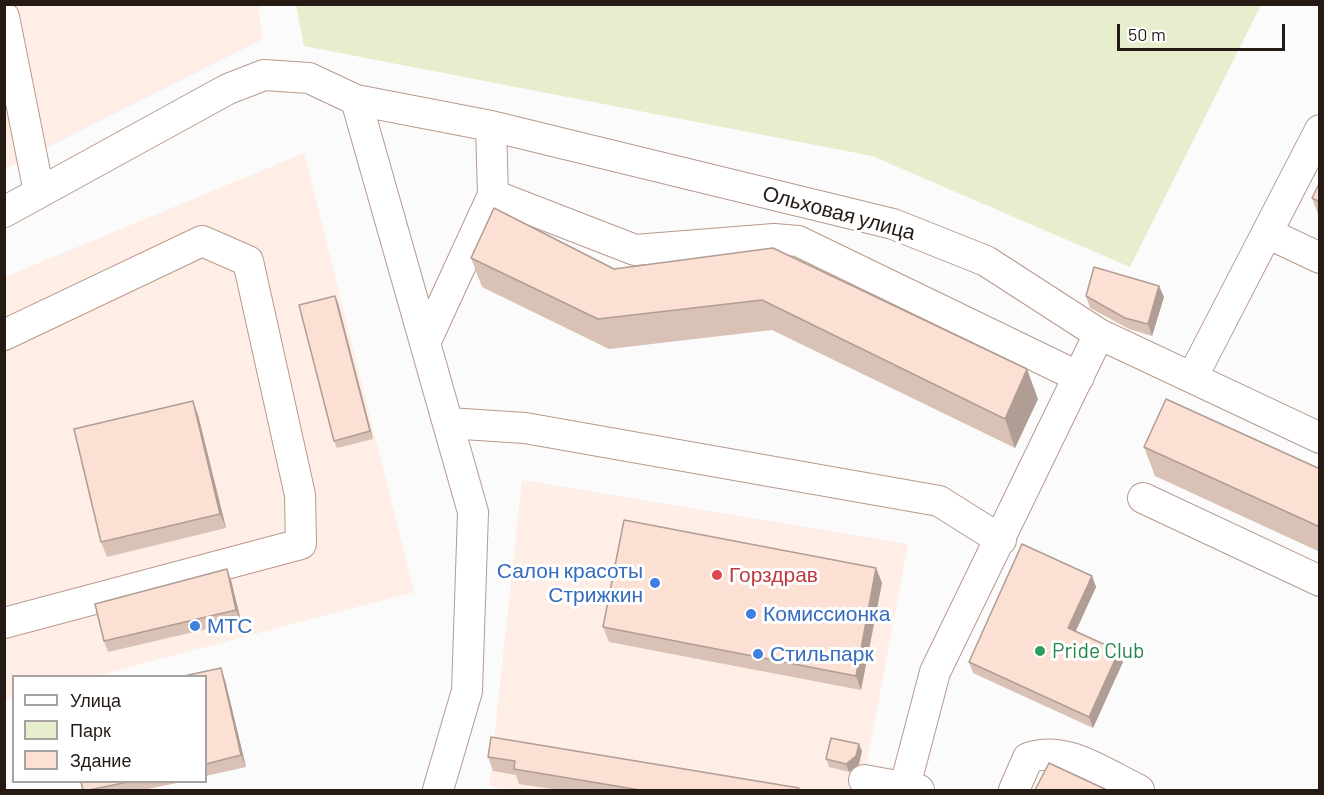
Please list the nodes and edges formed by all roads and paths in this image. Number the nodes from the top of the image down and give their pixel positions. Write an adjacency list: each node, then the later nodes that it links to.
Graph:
1 (4, 17): 5 (street)
2 (356, 100): 3 (street, Ольховая улица); 5 (street, Ольховая улица); 12 (street)
3 (490, 126): 6 (street); 10 (street, Ольховая улица)
4 (1319, 132): 8 (street)
5 (39, 192): 7 (street, Ольховая улица)
6 (493, 195): 12 (street); 14 (street)
7 (4, 212)
8 (1267, 233): 9 (street); 13 (street)
9 (1320, 258)
10 (1100, 334): 13 (street, Ольховая улица); 14 (street)
11 (4, 335): 20 (street)
12 (425, 343): 15 (street)
13 (1193, 376): 16 (street, Ольховая улица)
14 (1079, 377): 18 (street)
15 (448, 423): 18 (street); 22 (street)
16 (1320, 438)
17 (1143, 498): 19 (street)
18 (1001, 540): 23 (street)
19 (1320, 581)
20 (4, 624)
21 (864, 780): 23 (street)
22 (438, 790)
23 (910, 790)
24 (1014, 790): 25 (street)
25 (1139, 790)

